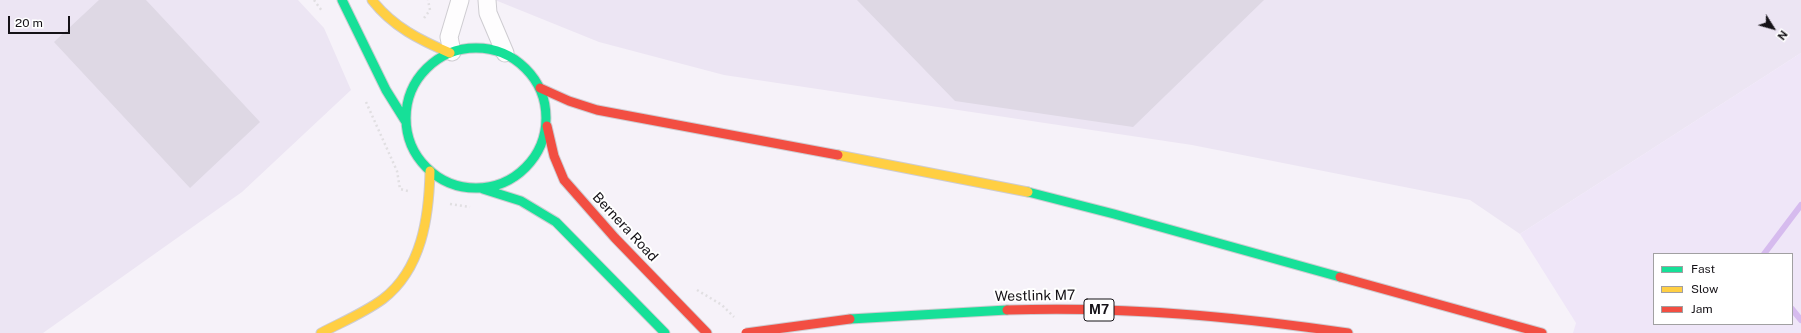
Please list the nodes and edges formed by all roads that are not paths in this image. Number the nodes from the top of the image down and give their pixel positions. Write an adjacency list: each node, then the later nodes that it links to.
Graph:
1 (342, 0): 8 (main road)
2 (372, 0): 5 (main road)
3 (460, 0): 5 (street)
4 (487, 0): 6 (street)
5 (451, 52): 6 (main road); 8 (main road)
6 (505, 53): 7 (main road)
7 (540, 88): 9 (main road); 17 (main road)
8 (406, 122): 10 (main road)
9 (546, 124): 11 (main road); 14 (main road, Bernera Road)
10 (430, 171): 11 (main road); 12 (main road)
11 (479, 188): 13 (main road)
12 (321, 333)
13 (665, 333)
14 (707, 333)
15 (746, 333): 16 (main road, Westlink M7 / M7, bridge)
16 (1348, 333)
17 (1542, 333)

